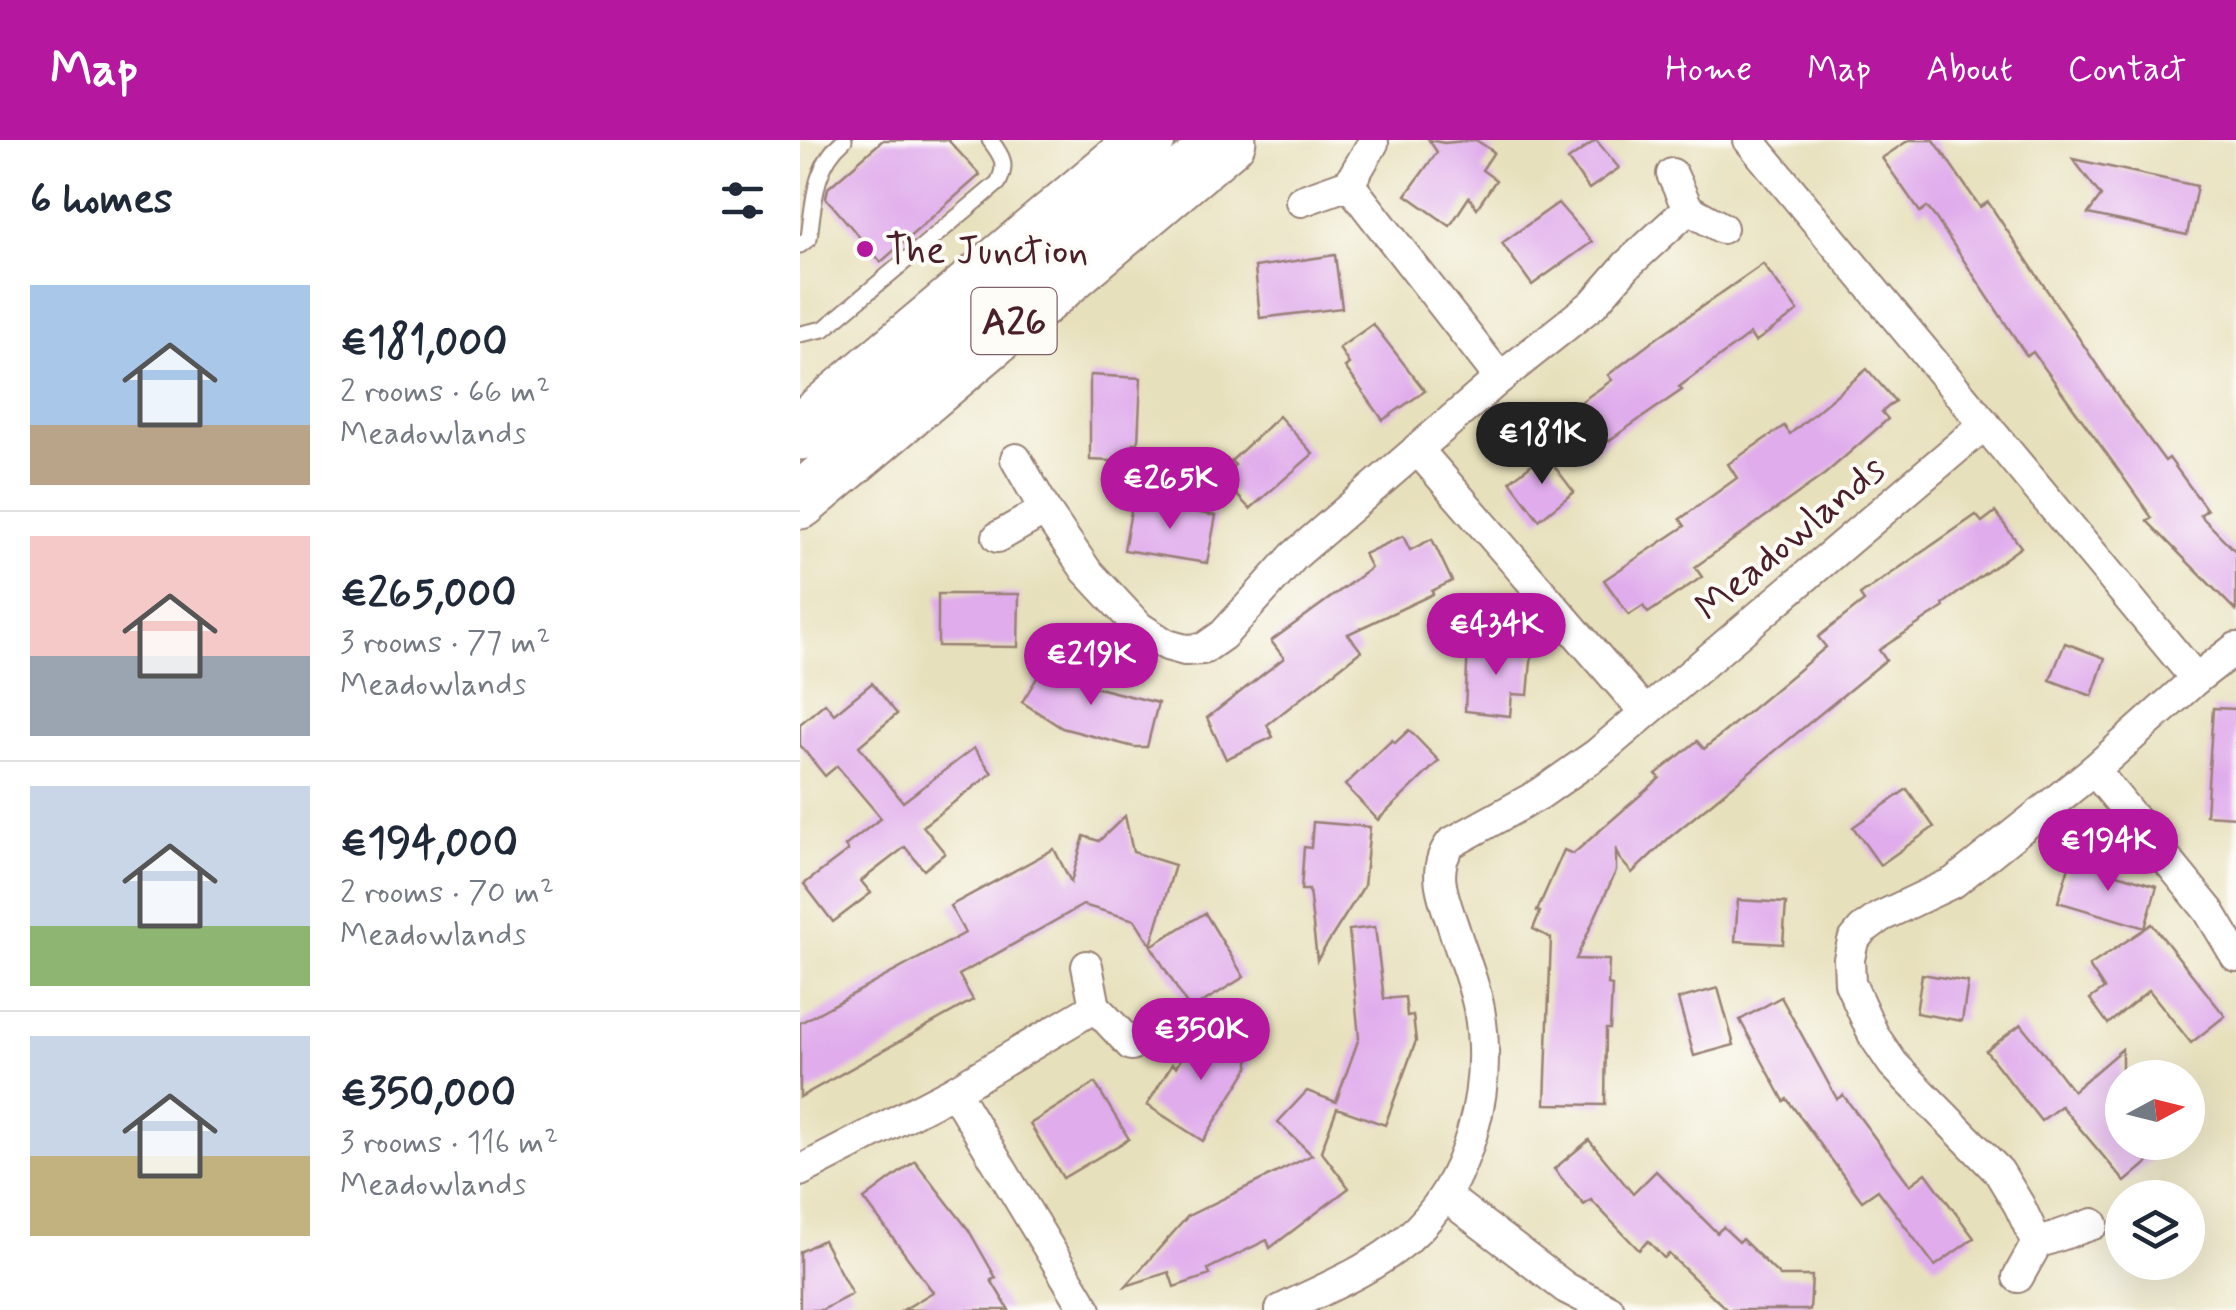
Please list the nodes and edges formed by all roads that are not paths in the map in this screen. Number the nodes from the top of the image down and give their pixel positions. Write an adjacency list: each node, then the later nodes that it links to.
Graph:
1 (844, 140): 12 (lane)
2 (990, 140): 13 (lane)
3 (1147, 140): 16 (highway, A26)
4 (1228, 140): 19 (highway, A26)
5 (1373, 143): 8 (street)
6 (1761, 144): 15 (street)
7 (1672, 174): 10 (street)
8 (1348, 184): 9 (street); 14 (street)
9 (1301, 201)
10 (1688, 209): 11 (street); 14 (street)
11 (1722, 228)
12 (800, 244)
13 (800, 334)
14 (1500, 378): 17 (street)
15 (1985, 424): 23 (street); 24 (street, Meadowlands)
16 (800, 432)
17 (1418, 450): 20 (street); 24 (street)
18 (1016, 459): 20 (street)
19 (800, 501)
20 (1045, 510): 21 (street)
21 (998, 537)
22 (2236, 648): 23 (street)
23 (2196, 680): 25 (street)
24 (1644, 711): 32 (street, Meadowlands)
25 (2094, 770): 26 (street); 34 (street)
26 (2236, 956)
27 (1087, 966): 28 (street)
28 (1096, 1007): 29 (street); 30 (street)
29 (1132, 1045)
30 (954, 1091): 31 (street); 36 (street)
31 (800, 1172)
32 (1445, 1196): 37 (street, Meadowlands); 38 (street)
33 (2094, 1224): 34 (street)
34 (2037, 1243): 35 (street)
35 (2018, 1277)
36 (1086, 1310)
37 (1281, 1310)
38 (1610, 1310)

